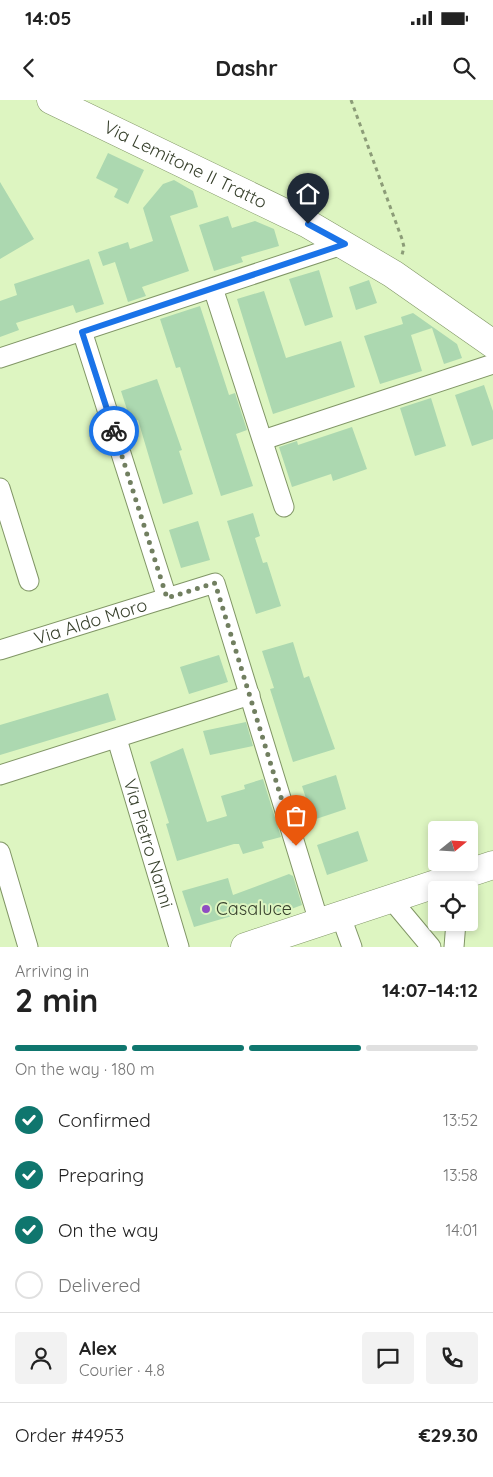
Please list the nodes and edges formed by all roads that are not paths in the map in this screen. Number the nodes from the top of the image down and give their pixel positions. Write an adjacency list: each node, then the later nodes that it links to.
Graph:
1 (51, 100): 2 (street, Via Lemitone II Tratto)
2 (345, 244): 3 (street); 5 (street, Via Lemitone II Tratto)
3 (213, 288): 4 (street); 8 (street)
4 (82, 332): 6 (street); 12 (street)
5 (493, 344)
6 (0, 358)
7 (493, 364): 8 (street)
8 (262, 440): 10 (street)
9 (0, 488): 11 (street)
10 (284, 507)
11 (29, 581)
12 (167, 598): 13 (street, Via Aldo Moro); 14 (street, Via Aldo Moro)
13 (0, 650)
14 (250, 695): 15 (street); 22 (street, Via Aldo Moro)
15 (116, 739): 16 (street); 26 (street, Via Pietro Nanni)
16 (0, 775)
17 (0, 852): 25 (street)
18 (493, 865): 19 (street)
19 (463, 881)
20 (428, 890): 21 (street)
21 (390, 898): 22 (street); 28 (street)
22 (329, 918): 24 (street); 27 (street, Via Aldo Moro)
23 (455, 931): 29 (street)
24 (248, 946)
25 (28, 947)
26 (179, 947)
27 (352, 947)
28 (431, 947)
29 (454, 947)

